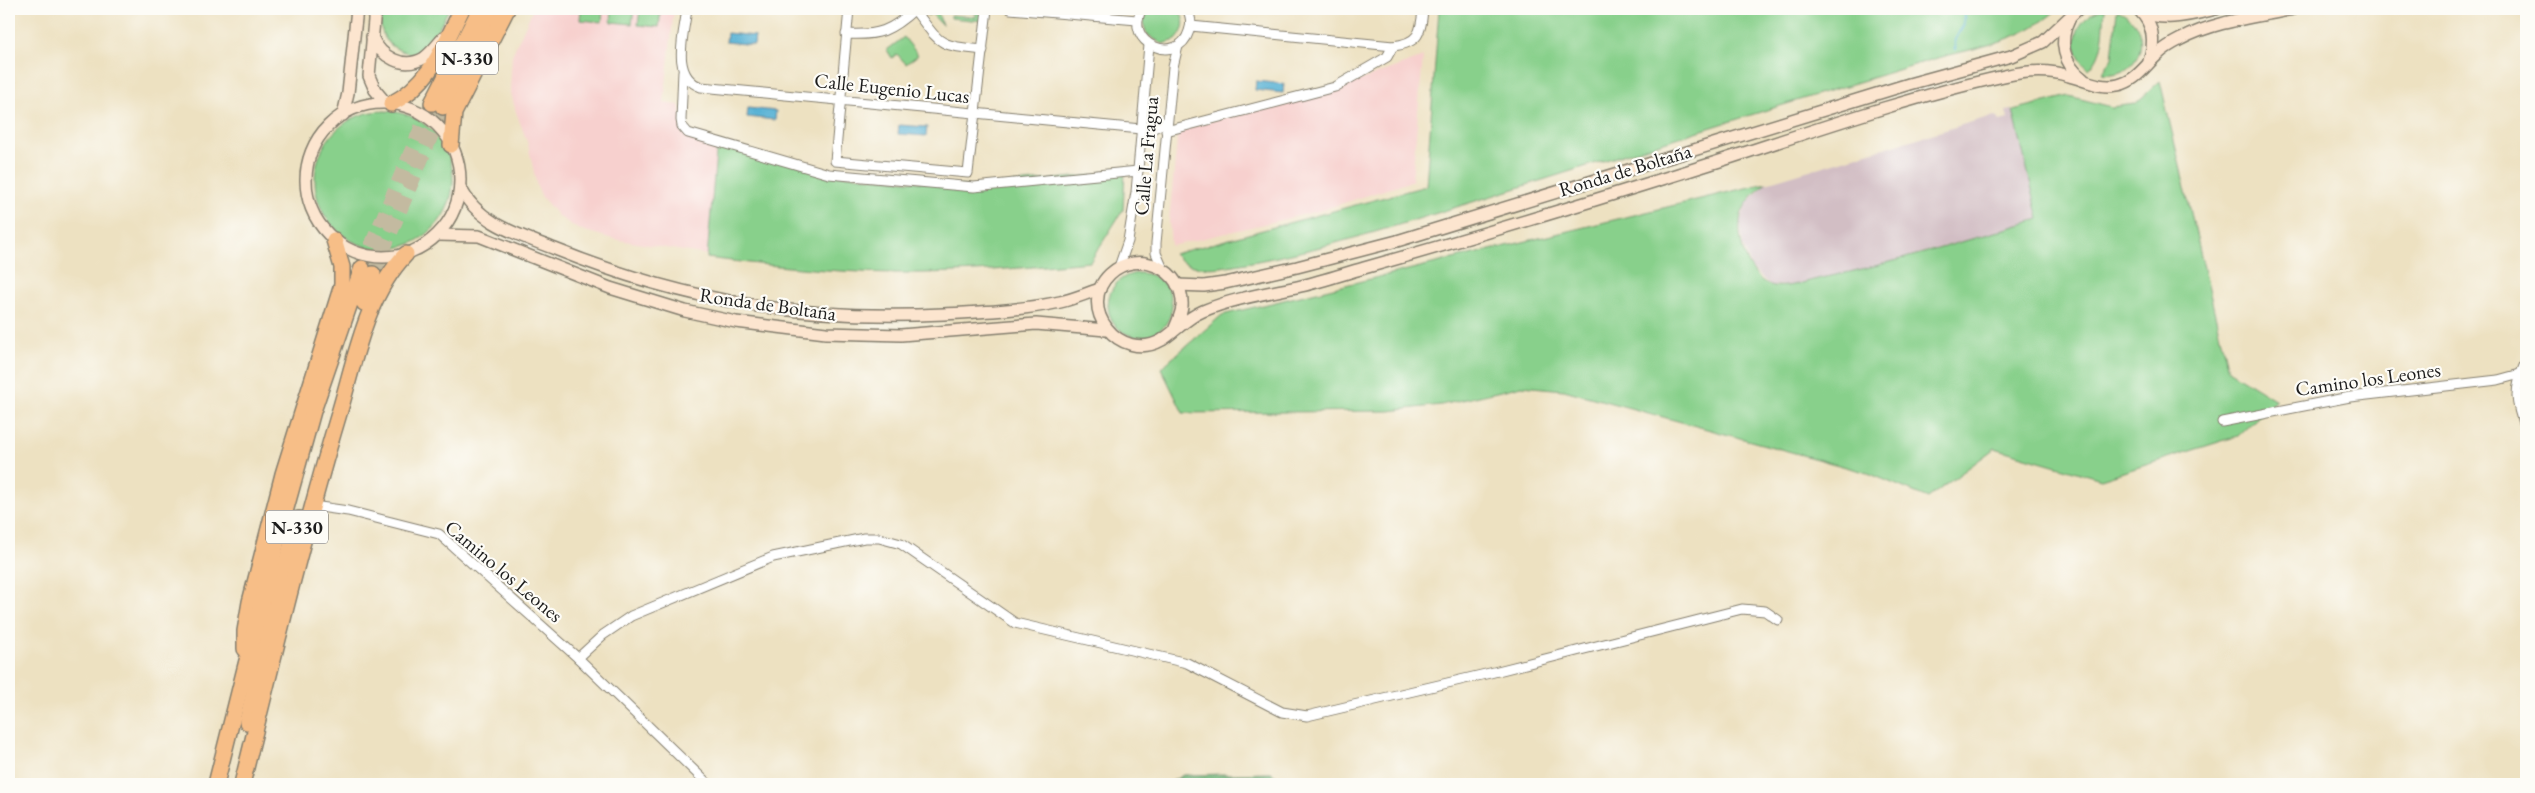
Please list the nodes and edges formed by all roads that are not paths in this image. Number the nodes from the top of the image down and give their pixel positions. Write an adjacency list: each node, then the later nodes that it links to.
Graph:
1 (357, 9): 34 (main road)
2 (375, 9): 23 (main road)
3 (462, 9): 20 (highway)
4 (480, 9): 5 (highway, N-330)
5 (492, 9)
6 (507, 9): 38 (highway)
7 (686, 9): 29 (street)
8 (849, 9): 22 (street)
9 (915, 9): 22 (street); 27 (street)
10 (987, 9): 27 (street)
11 (1010, 9): 19 (street)
12 (1142, 9): 19 (street)
13 (1187, 9): 21 (street)
14 (1424, 9): 26 (street)
15 (2138, 9): 16 (main road); 28 (main road)
16 (2216, 9)
17 (2293, 9): 28 (main road, Ronda de Boltaña)
18 (2074, 13): 30 (main road, Ronda de Boltaña); 46 (main road, Ronda de Boltaña)
19 (1138, 20): 24 (street)
20 (454, 26): 23 (main road); 32 (highway)
21 (1191, 26): 25 (street, Calle La Fragua); 26 (street)
22 (846, 34): 31 (street)
23 (372, 38): 32 (main road)
24 (1149, 45): 25 (street); 36 (street, Calle La Fragua)
25 (1178, 46): 35 (street, Calle La Fragua)
26 (1393, 46): 37 (street)
27 (983, 50): 33 (street)
28 (2144, 69): 30 (main road, Ronda de Boltaña)
29 (683, 71): 31 (street, Calle Eugenio Lucas); 39 (street)
30 (2091, 83): 48 (main road, Ronda de Boltaña)
31 (840, 100): 33 (street, Calle Eugenio Lucas); 33 (street)
32 (389, 103): 34 (main road); 38 (main road)
33 (975, 113): 36 (street, Calle Eugenio Lucas)
34 (342, 115): 42 (main road)
35 (1167, 121): 36 (street, Calle Eugenio Lucas); 37 (street, Calle La Fragua)
36 (1141, 129): 39 (street, Calle La Fragua)
37 (1166, 131): 45 (street, Calle La Fragua)
38 (451, 145): 40 (main road)
39 (1138, 171): 44 (street, Calle La Fragua)
40 (460, 187): 41 (main road); 47 (main road, Ronda de Boltaña)
41 (438, 235): 43 (main road); 49 (main road, Ronda de Boltaña)
42 (334, 240): 43 (main road); 57 (highway)
43 (406, 254): 54 (highway)
44 (1119, 267): 45 (main road); 47 (main road)
45 (1163, 269): 46 (main road)
46 (1178, 285): 48 (main road)
47 (1100, 289): 49 (main road)
48 (1175, 328): 49 (main road, Ronda de Boltaña)
49 (1106, 330)
50 (2526, 362): 51 (street)
51 (2520, 374): 52 (street, Camino los Leones); 53 (street)
52 (2222, 422)
53 (2526, 431)
54 (313, 506): 56 (street, Camino los Leones); 60 (highway)
55 (1778, 620): 56 (street)
56 (578, 658): 61 (street, Camino los Leones)
57 (244, 667): 58 (highway, N-330); 59 (highway, N-330)
58 (216, 784)
59 (232, 784)
60 (242, 784)
61 (708, 784)

